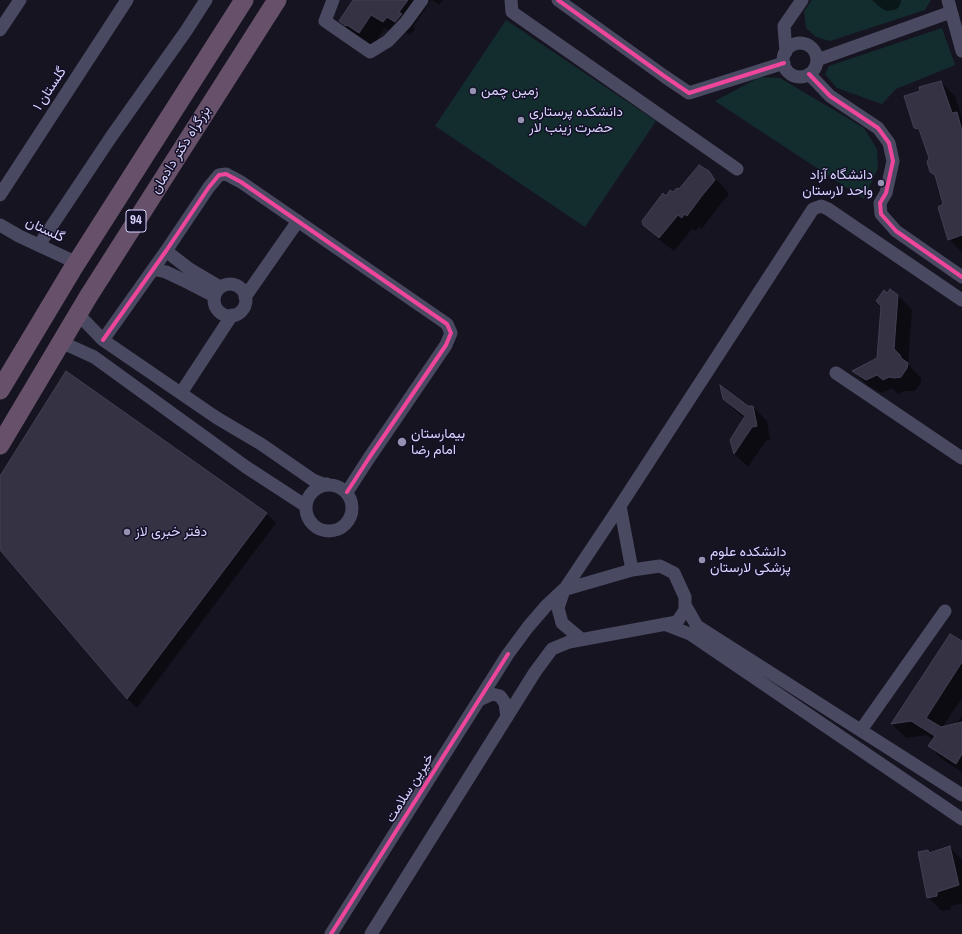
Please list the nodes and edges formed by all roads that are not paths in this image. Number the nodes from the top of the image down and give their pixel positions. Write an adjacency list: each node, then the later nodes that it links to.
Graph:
1 (20, 0): 13 (street)
2 (128, 0): 19 (street, گلستان ۱)
3 (206, 0): 22 (street)
4 (277, 0): 12 (highway, بزرگراه دکتر دادمان / 94)
5 (333, 0): 6 (street)
6 (422, 0)
7 (511, 0): 18 (street)
8 (558, 0): 15 (street)
9 (802, 0): 15 (street)
10 (243, 3): 12 (highway); 24 (highway, بزرگراه دکتر دادمان / 94)
11 (951, 4): 14 (street); 16 (street)
12 (263, 20): 30 (highway, بزرگراه دکتر دادمان / 94)
13 (2, 22)
14 (962, 51)
15 (785, 58): 16 (street); 17 (street)
16 (817, 60): 17 (street)
17 (809, 74): 26 (street)
18 (737, 169)
19 (0, 195)
20 (298, 221): 23 (street); 28 (street); 40 (street)
21 (0, 225): 22 (street, گلستان)
22 (39, 245): 24 (street, گلستان)
23 (166, 251): 25 (street); 27 (street)
24 (76, 262): 35 (highway, بزرگراه دکتر دادمان / 94)
25 (153, 269): 27 (street); 32 (street)
26 (962, 277)
27 (217, 292): 28 (street); 31 (street)
28 (245, 297): 31 (street)
29 (962, 300): 42 (street)
30 (78, 314): 32 (street); 33 (highway, بزرگراه دکتر دادمان / 94)
31 (232, 315): 36 (street)
32 (104, 340): 36 (street)
33 (61, 342): 37 (highway, بزرگراه دکتر دادمان / 94); 41 (street)
34 (836, 372): 38 (street)
35 (0, 390)
36 (181, 393): 39 (street)
37 (0, 445)
38 (962, 458)
39 (327, 484): 40 (street); 41 (street)
40 (347, 492): 41 (street)
41 (306, 506)
42 (620, 506): 43 (street); 44 (street)
43 (632, 570): 44 (street); 45 (street)
44 (564, 590): 48 (street); 49 (street, خیرین سلامت)
45 (685, 605): 47 (street); 51 (street)
46 (944, 611): 51 (street)
47 (664, 624): 48 (street); 53 (street)
48 (581, 639): 50 (street)
49 (479, 700): 50 (street); 54 (street, خیرین سلامت)
50 (507, 717): 55 (street)
51 (861, 730): 52 (street)
52 (962, 795)
53 (962, 819)
54 (331, 934)
55 (371, 934)

